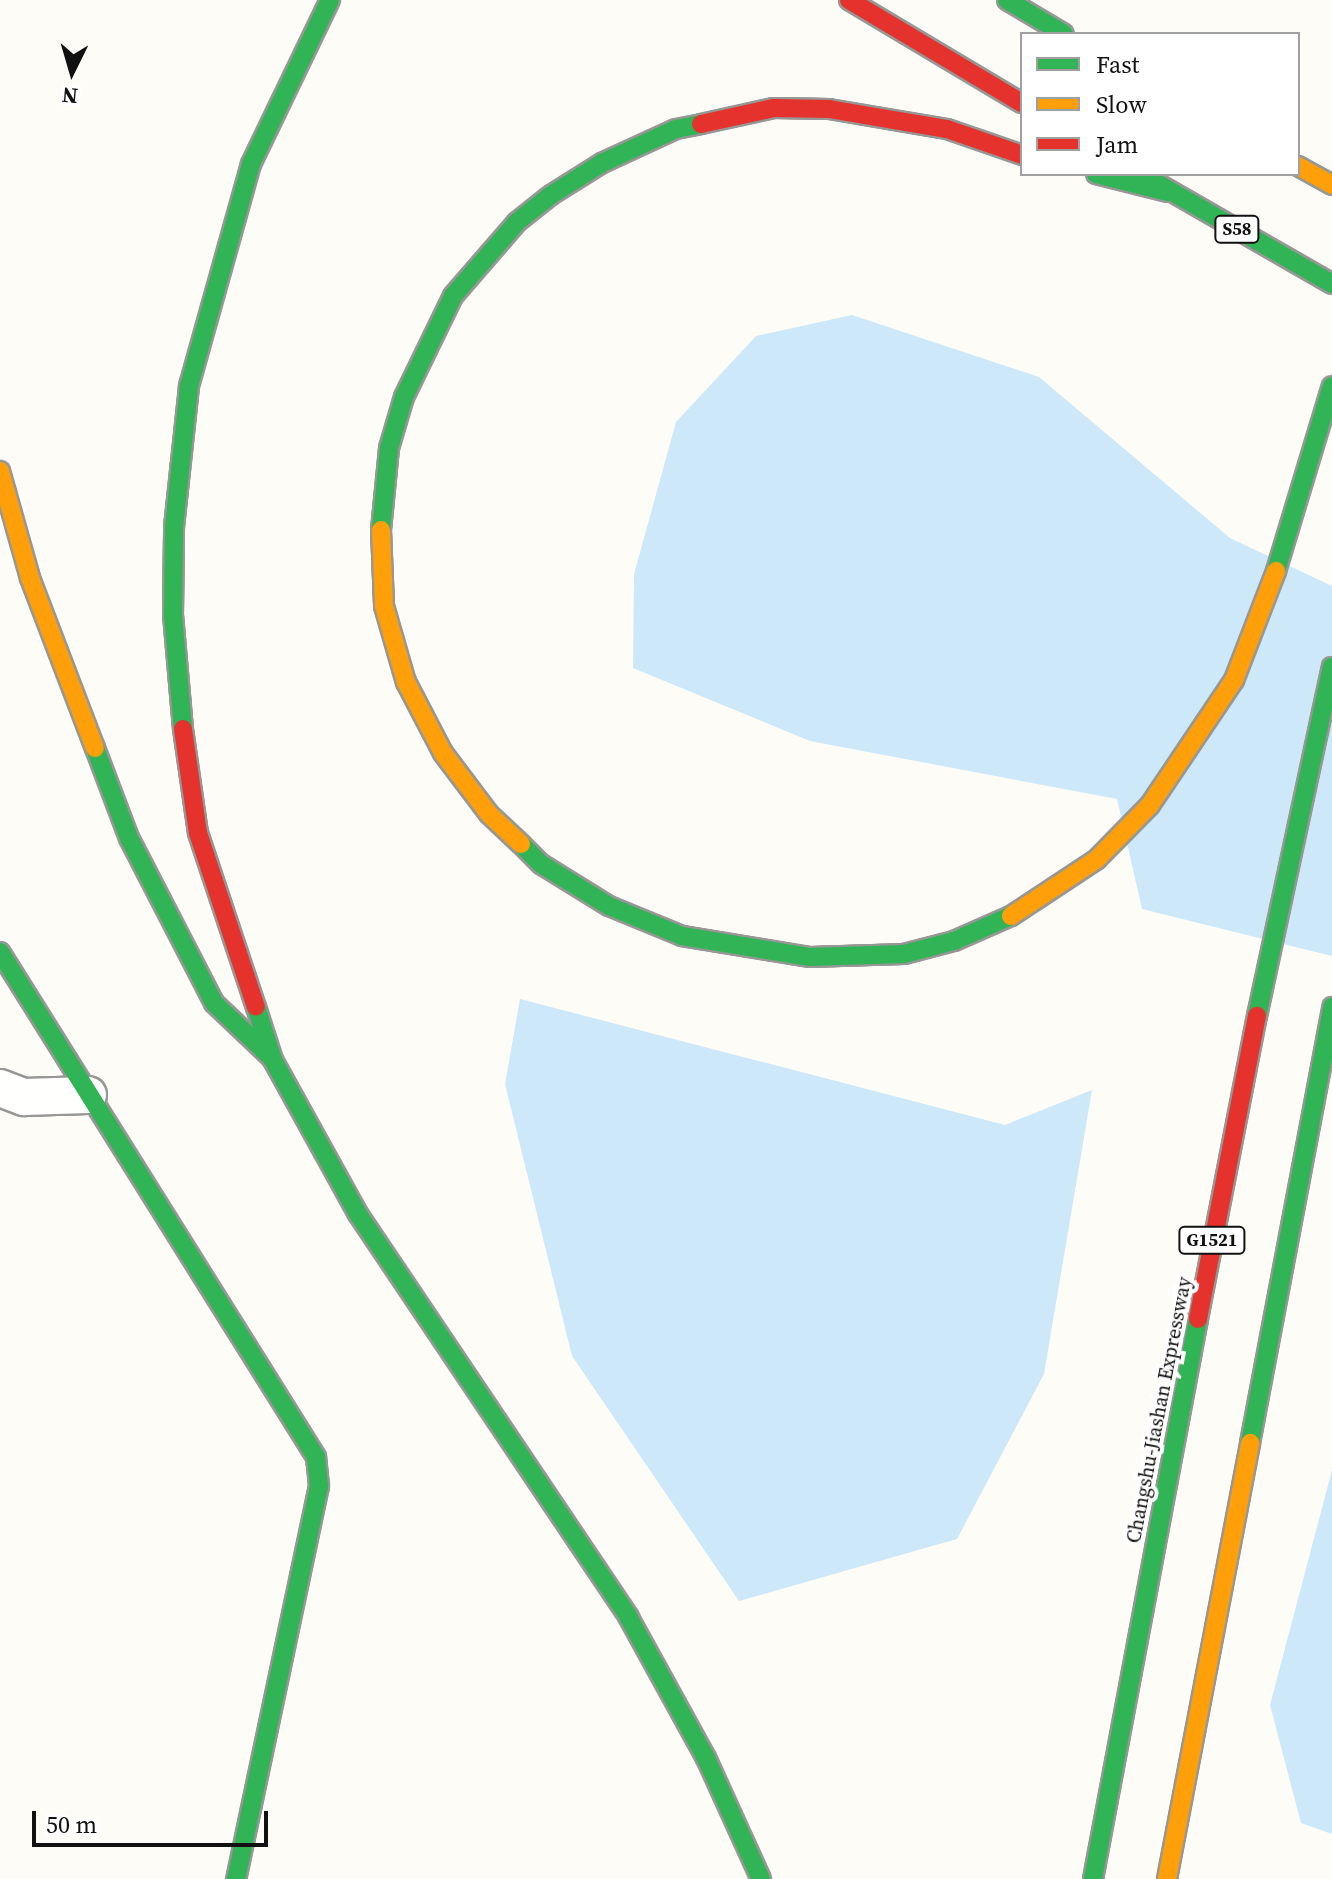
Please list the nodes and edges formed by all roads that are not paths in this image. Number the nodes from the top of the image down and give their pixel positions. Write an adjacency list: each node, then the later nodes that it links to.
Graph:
1 (330, 0): 18 (main road)
2 (849, 0): 5 (main road)
3 (1007, 0): 4 (main road)
4 (1061, 32)
5 (1020, 102)
6 (1020, 154): 13 (main road)
7 (1300, 167): 10 (main road)
8 (1104, 176): 11 (main road)
9 (1144, 176): 11 (main road, S58)
10 (1332, 185)
11 (1174, 193): 12 (main road, S58)
12 (1332, 284)
13 (1332, 386)
14 (0, 471): 18 (main road)
15 (1332, 667): 23 (main road, Changshu-Jiashan Expressway / G1521)
16 (0, 952): 20 (main road)
17 (1332, 1007): 24 (main road)
18 (273, 1060): 22 (main road)
19 (0, 1088): 20 (street)
20 (88, 1095): 21 (main road)
21 (236, 1879)
22 (761, 1879)
23 (1093, 1879)
24 (1167, 1879)

